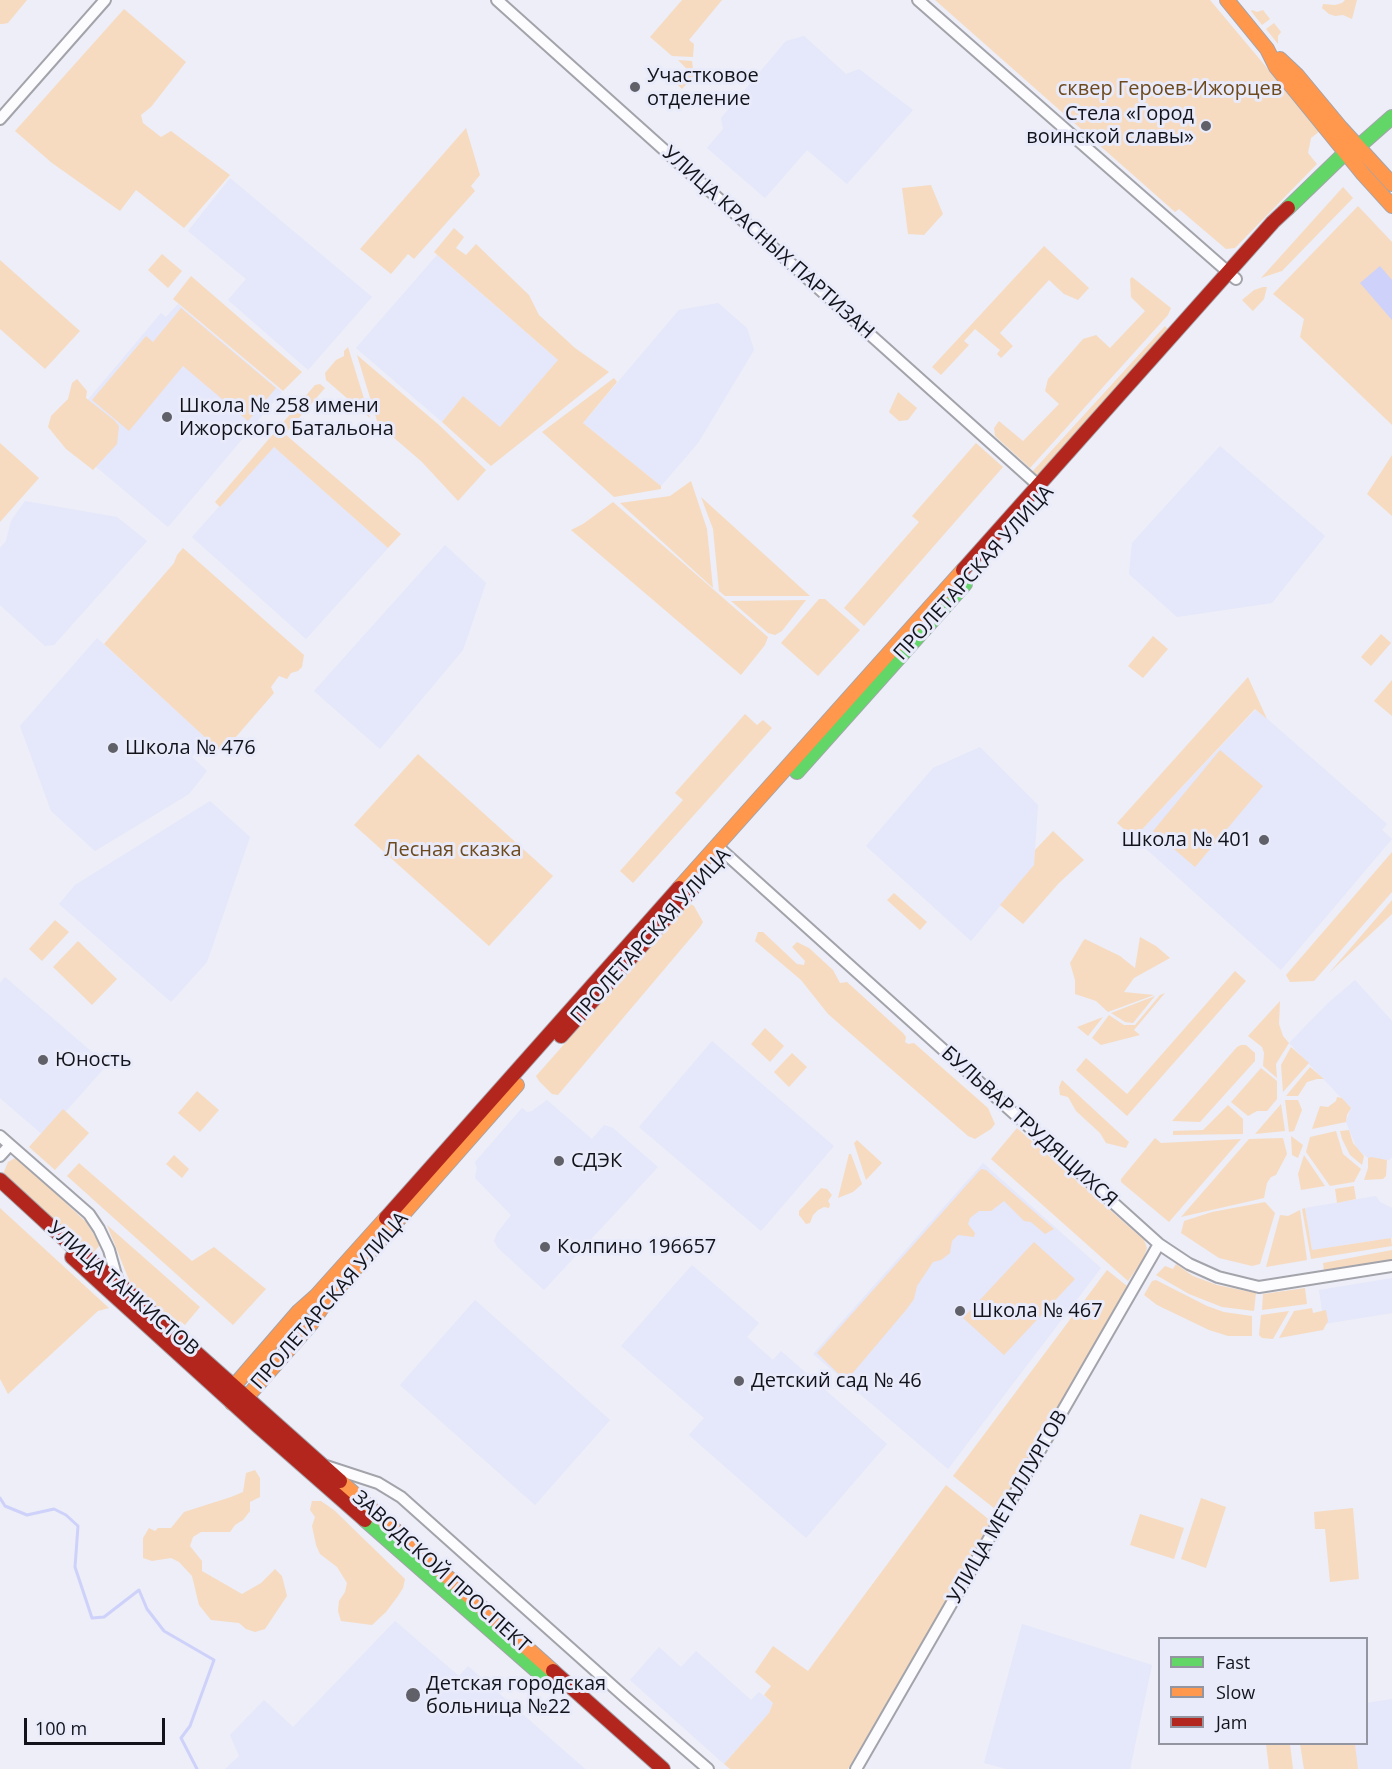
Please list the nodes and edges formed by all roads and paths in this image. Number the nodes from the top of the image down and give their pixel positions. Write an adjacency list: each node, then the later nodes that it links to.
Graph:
1 (105, 0): 6 (street)
2 (497, 0): 11 (street, УЛИЦА КРАСНЫХ ПАРТИЗАН)
3 (918, 0): 10 (street)
4 (1227, 0): 7 (main road)
5 (1392, 117): 7 (main road, ПРОЛЕТАРСКАЯ УЛИЦА)
6 (0, 119)
7 (1352, 153): 8 (main road); 9 (main road); 10 (main road, ПРОЛЕТАРСКАЯ УЛИЦА)
8 (1392, 184)
9 (1392, 206)
10 (1232, 275): 11 (main road, ПРОЛЕТАРСКАЯ УЛИЦА); 12 (main road, ПРОЛЕТАРСКАЯ УЛИЦА)
11 (1039, 486): 12 (main road, ПРОЛЕТАРСКАЯ УЛИЦА)
12 (721, 850): 18 (street, БУЛЬВАР ТРУДЯЩИХСЯ); 21 (main road, ПРОЛЕТАРСКАЯ УЛИЦА); 22 (main road, ПРОЛЕТАРСКАЯ УЛИЦА)
13 (0, 1136): 14 (street)
14 (10, 1145): 15 (street); 20 (street)
15 (0, 1156)
16 (0, 1180): 20 (main road, УЛИЦА ТАНКИСТОВ)
17 (0, 1192): 23 (main road, УЛИЦА ТАНКИСТОВ)
18 (1159, 1244): 19 (street, БУЛЬВАР ТРУДЯЩИХСЯ); 29 (street, УЛИЦА МЕТАЛЛУРГОВ)
19 (1392, 1266)
20 (118, 1282): 21 (main road, УЛИЦА ТАНКИСТОВ)
21 (234, 1386): 22 (main road, УЛИЦА ТАНКИСТОВ); 23 (main road, ПРОЛЕТАРСКАЯ УЛИЦА)
22 (247, 1397): 23 (main road, ПРОЛЕТАРСКАЯ УЛИЦА); 24 (main road, ЗАВОДСКОЙ ПРОСПЕКТ)
23 (232, 1403): 25 (main road, ЗАВОДСКОЙ ПРОСПЕКТ)
24 (320, 1464): 25 (main road, ЗАВОДСКОЙ ПРОСПЕКТ); 28 (street)
25 (520, 1649): 26 (main road, ЗАВОДСКОЙ ПРОСПЕКТ); 27 (main road, ЗАВОДСКОЙ ПРОСПЕКТ)
26 (648, 1769)
27 (663, 1769)
28 (708, 1769)
29 (856, 1769)

